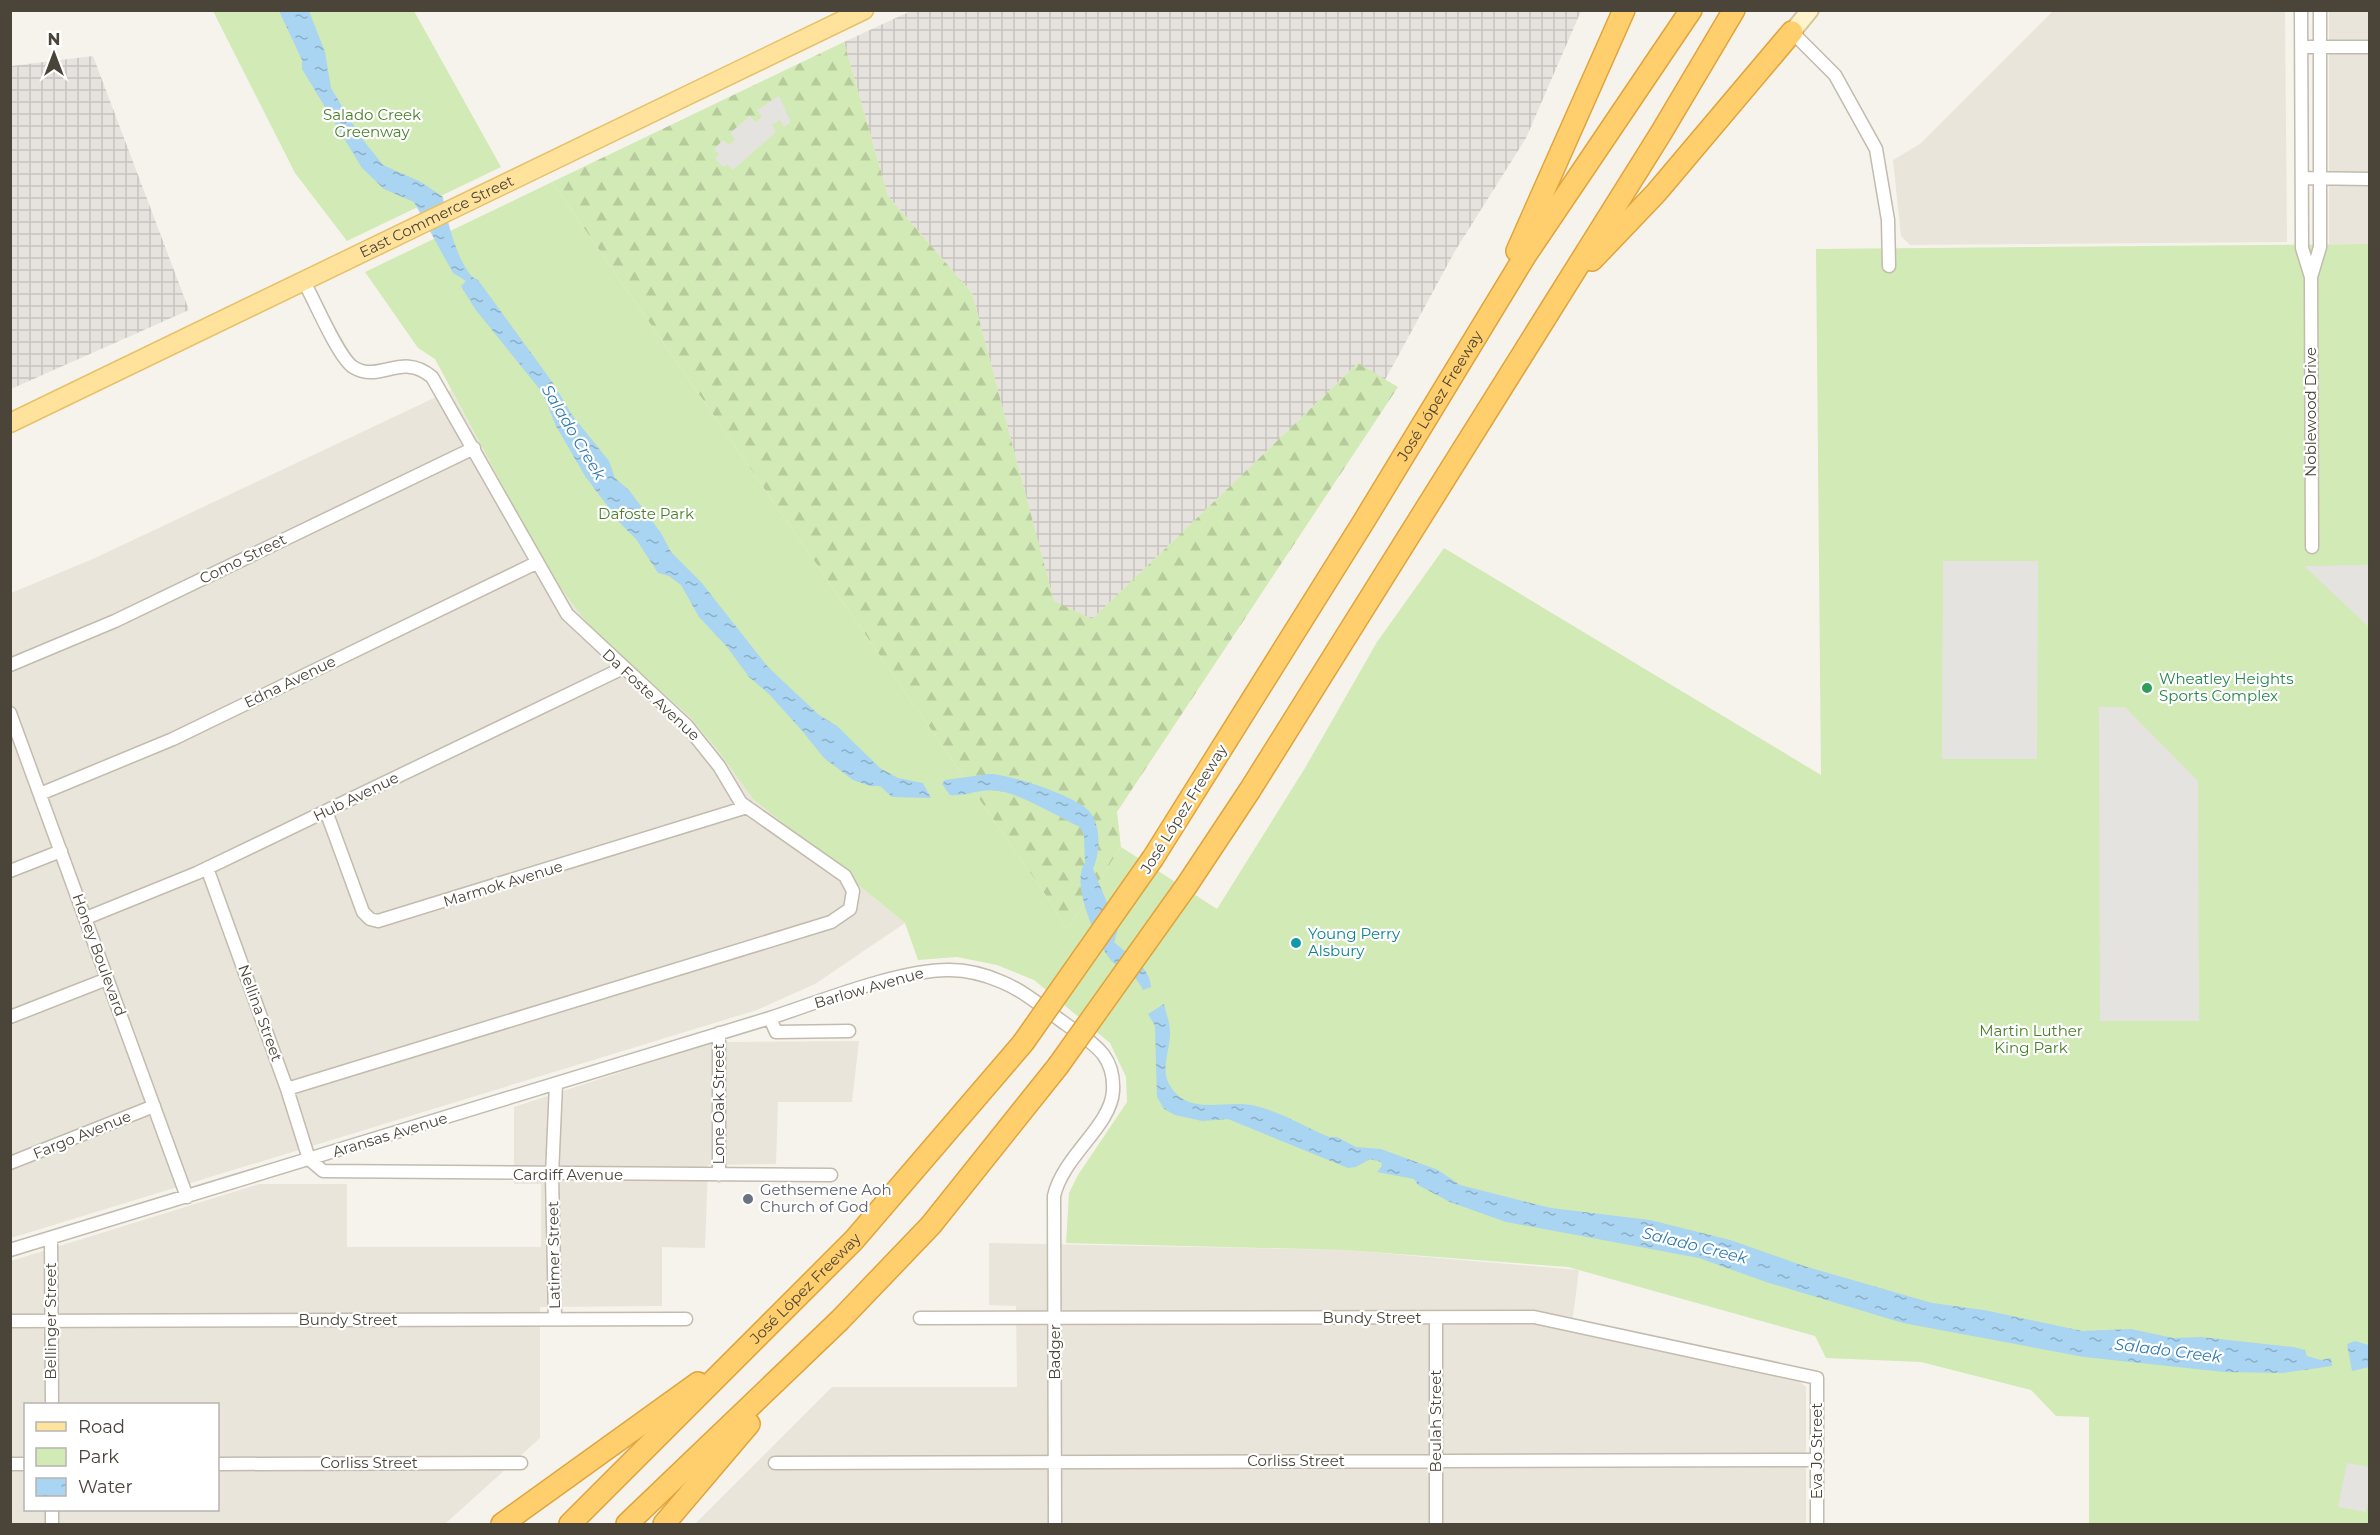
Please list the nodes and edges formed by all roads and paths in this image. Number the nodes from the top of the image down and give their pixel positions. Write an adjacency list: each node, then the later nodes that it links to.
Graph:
1 (864, 10): 17 (main road, East Commerce Street)
2 (1624, 10): 19 (highway)
3 (1690, 10): 19 (highway, José López Freeway)
4 (1734, 10): 18 (highway)
5 (1810, 10): 8 (main road)
6 (2301, 10): 9 (street, Noblewood Drive)
7 (2320, 10): 10 (street, Noblewood Drive)
8 (1792, 32): 15 (street); 18 (highway)
9 (2302, 47): 10 (street); 12 (street, Noblewood Drive)
10 (2320, 47): 11 (street); 13 (street, Noblewood Drive)
11 (2370, 47)
12 (2302, 178): 13 (street); 16 (street, Noblewood Drive)
13 (2320, 179): 14 (street); 16 (street, Noblewood Drive)
14 (2370, 179)
15 (1889, 266)
16 (2311, 277): 22 (street, Noblewood Drive)
17 (304, 282): 20 (main road, East Commerce Street); 21 (street, Da Foste Avenue)
18 (1562, 291): 56 (highway, bridge)
19 (1483, 326): 59 (highway, José López Freeway, bridge)
20 (10, 423)
21 (474, 447): 23 (street, Da Foste Avenue); 24 (street, Como Street)
22 (2312, 547)
23 (536, 563): 25 (street, Da Foste Avenue); 27 (street, Edna Avenue)
24 (10, 665)
25 (623, 668): 28 (street, Da Foste Avenue); 29 (street, Hub Avenue)
26 (11, 718): 27 (street, Honey Boulevard)
27 (40, 794): 30 (street, Honey Boulevard)
28 (747, 807): 29 (street, Marmok Avenue); 40 (street, Da Foste Avenue)
29 (326, 811): 31 (street, Hub Avenue)
30 (61, 850): 32 (street); 33 (street, Honey Boulevard)
31 (207, 868): 33 (street, Hub Avenue); 40 (street, Nellina Street)
32 (10, 871)
33 (86, 918): 34 (street, Honey Boulevard)
34 (107, 979): 35 (street); 41 (street, Honey Boulevard)
35 (10, 1017)
36 (770, 1017): 37 (street, Barlow Avenue); 38 (street, Aransas Avenue); 47 (street, Barlow Avenue)
37 (849, 1031)
38 (719, 1033): 39 (street, Aransas Avenue); 44 (street, Lone Oak Street)
39 (556, 1084): 42 (street, Aransas Avenue); 45 (street, Latimer Street)
40 (287, 1089): 42 (street, Nellina Street)
41 (154, 1106): 43 (street, Fargo Avenue); 48 (street, Honey Boulevard)
42 (309, 1159): 45 (street, Cardiff Avenue); 48 (street, Aransas Avenue)
43 (10, 1163)
44 (719, 1174): 45 (street, Cardiff Avenue); 46 (street, Cardiff Avenue)
45 (552, 1175): 54 (street, Latimer Street)
46 (831, 1175)
47 (1058, 1180): 51 (street, Badger)
48 (187, 1197): 49 (street, Aransas Avenue)
49 (51, 1238): 50 (street, Aransas Avenue); 58 (street, Bellinger Street)
50 (10, 1251)
51 (1055, 1317): 52 (street, Bundy Street); 53 (street, Bundy Street); 63 (street, Badger)
52 (920, 1318)
53 (1436, 1318): 60 (street, Bundy Street); 64 (street, Beulah Street)
54 (555, 1319): 55 (street, Bundy Street); 58 (street, Bundy Street)
55 (686, 1319)
56 (840, 1320): 70 (highway); 71 (highway)
57 (10, 1321): 58 (street, Bundy Street)
58 (51, 1321): 61 (street, Bellinger Street)
59 (741, 1353): 68 (highway); 69 (highway, José López Freeway)
60 (1817, 1378): 62 (street, Eva Jo Street)
61 (52, 1403)
62 (1817, 1460): 64 (street, Corliss Street); 74 (street, Eva Jo Street)
63 (1054, 1461): 64 (street, Corliss Street); 66 (street, Corliss Street); 72 (street, Badger)
64 (1436, 1461): 73 (street, Beulah Street)
65 (521, 1463): 67 (street, Corliss Street)
66 (775, 1463)
67 (219, 1464)
68 (502, 1524)
69 (570, 1524)
70 (627, 1524)
71 (664, 1524)
72 (1055, 1524)
73 (1436, 1524)
74 (1817, 1524)

